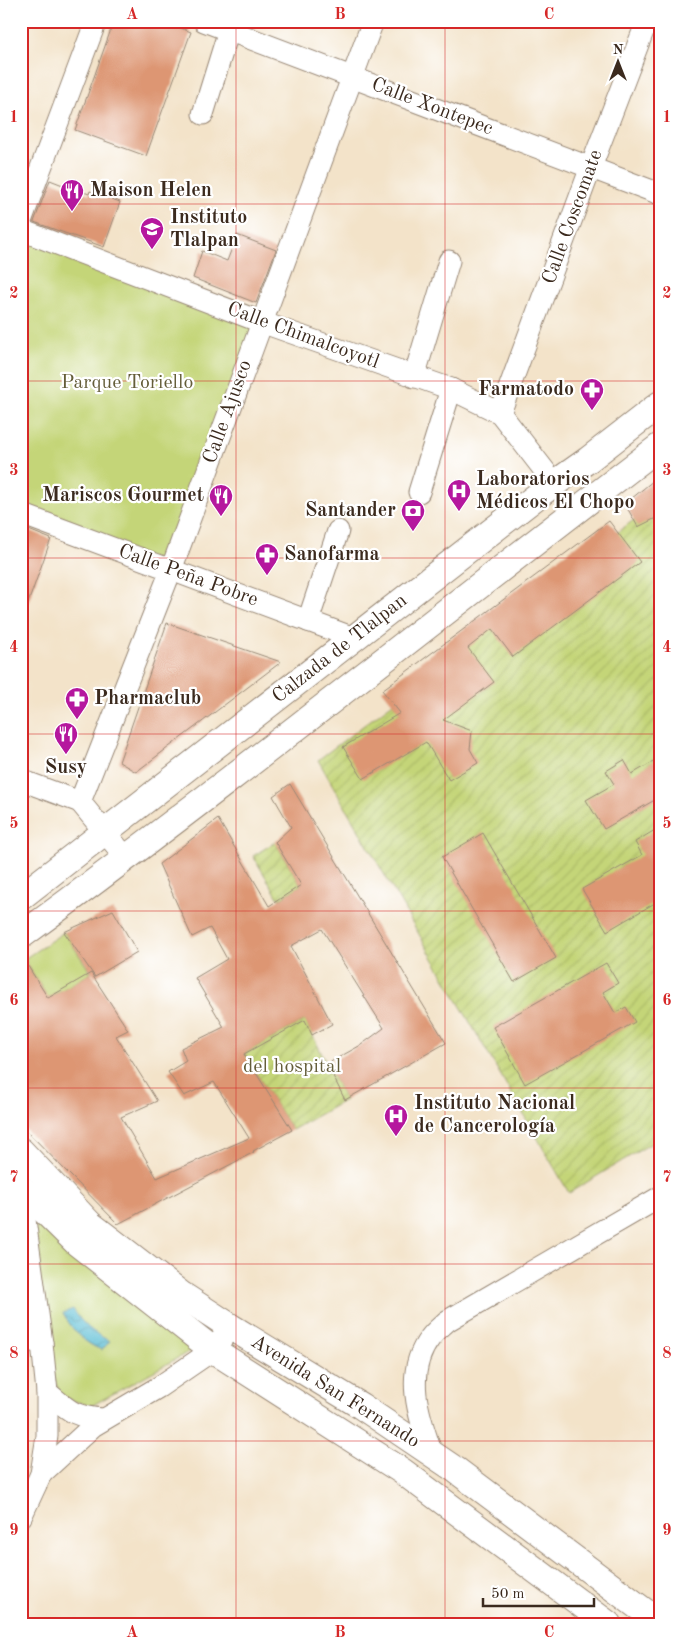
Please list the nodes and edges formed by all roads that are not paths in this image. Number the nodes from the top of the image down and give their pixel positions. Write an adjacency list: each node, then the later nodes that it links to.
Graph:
1 (96, 21): 10 (street)
2 (204, 21): 5 (street, Calle Xontepec)
3 (372, 21): 6 (street, Calle Ajusco)
4 (647, 21): 8 (street, Calle Coscomate)
5 (229, 30): 6 (street, Calle Xontepec); 7 (street)
6 (352, 76): 8 (street, Calle Xontepec); 13 (street, Calle Ajusco)
7 (203, 114)
8 (591, 168): 9 (street, Calle Xontepec); 17 (street, Calle Coscomate)
9 (660, 194)
10 (21, 221)
11 (21, 230): 13 (street, Calle Chimalcoyotl)
12 (450, 261): 14 (street)
13 (261, 322): 14 (street, Calle Chimalcoyotl); 23 (street, Calle Ajusco)
14 (414, 377): 15 (street, Calle Chimalcoyotl)
15 (451, 389): 17 (street, Calle Chimalcoyotl); 20 (street)
16 (660, 404): 19 (main road, Calzada de Tlalpan)
17 (500, 413): 19 (street, Calle Chimalcoyotl)
18 (660, 446): 29 (main road, Calzada de Tlalpan)
19 (555, 484): 25 (main road, Calzada de Tlalpan)
20 (419, 492)
21 (21, 514): 23 (street, Calle Peña Pobre)
22 (338, 531): 24 (street)
23 (171, 570): 24 (street, Calle Peña Pobre); 27 (street, Calle Ajusco)
24 (308, 621): 25 (street, Calle Peña Pobre)
25 (354, 638): 28 (main road, Calzada de Tlalpan)
26 (21, 780): 27 (street)
27 (80, 802): 28 (street)
28 (105, 831): 29 (street); 30 (main road, Calzada de Tlalpan)
29 (127, 859): 31 (main road, Calzada de Tlalpan)
30 (21, 897)
31 (21, 936)
32 (21, 1151): 33 (main road, Avenida San Fernando)
33 (25, 1184): 35 (main road, Avenida San Fernando); 37 (street); 39 (main road, Avenida San Fernando)
34 (660, 1198): 43 (street)
35 (231, 1327): 38 (main road, Avenida San Fernando); 39 (street)
36 (21, 1339): 37 (street)
37 (42, 1343): 41 (street)
38 (262, 1345): 40 (main road); 43 (main road, Avenida San Fernando)
39 (213, 1350): 40 (main road, Avenida San Fernando); 42 (street)
40 (251, 1374): 47 (main road, Avenida San Fernando)
41 (47, 1392): 42 (street); 44 (street)
42 (102, 1419): 44 (street)
43 (432, 1454): 46 (main road, Avenida San Fernando)
44 (42, 1474): 45 (street)
45 (21, 1517)
46 (528, 1523): 47 (main road); 48 (main road, Avenida San Fernando)
47 (499, 1544): 49 (main road, Avenida San Fernando)
48 (660, 1623)
49 (608, 1624)

